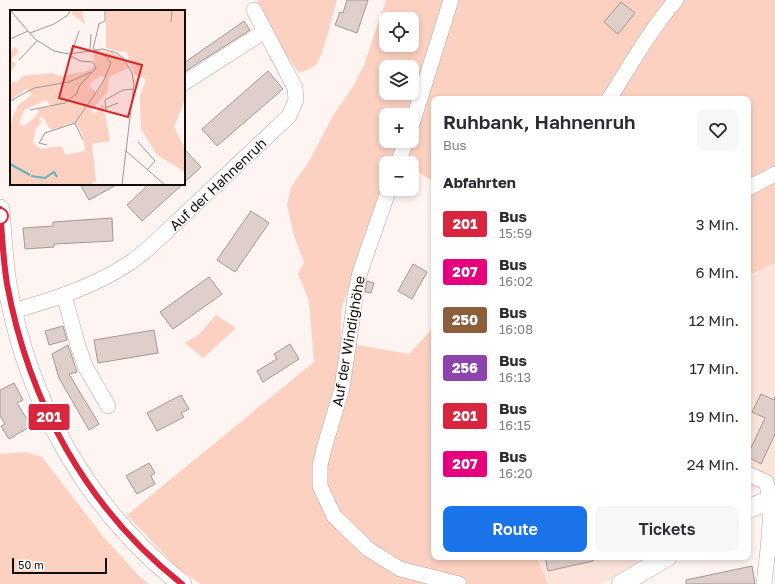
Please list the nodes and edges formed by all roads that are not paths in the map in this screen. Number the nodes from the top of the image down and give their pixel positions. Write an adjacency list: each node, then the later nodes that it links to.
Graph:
1 (452, 0): 7 (street)
2 (676, 0): 6 (street)
3 (254, 10): 4 (street, Auf der Hahnenruh)
4 (265, 30): 5 (street); 12 (street, Auf der Hahnenruh)
5 (185, 82)
6 (611, 96)
7 (417, 108)
8 (775, 174): 9 (street)
9 (751, 186)
10 (387, 196): 20 (street, Auf der Windighöhe)
11 (0, 209): 13 (main road)
12 (64, 295): 13 (street, Auf der Hahnenruh); 14 (street)
13 (13, 311): 19 (main road)
14 (108, 406)
15 (751, 475): 16 (street)
16 (773, 498): 17 (main road); 22 (street)
17 (751, 508)
18 (662, 560): 21 (main road)
19 (182, 584)
20 (458, 584)
21 (621, 584)
22 (764, 584)

